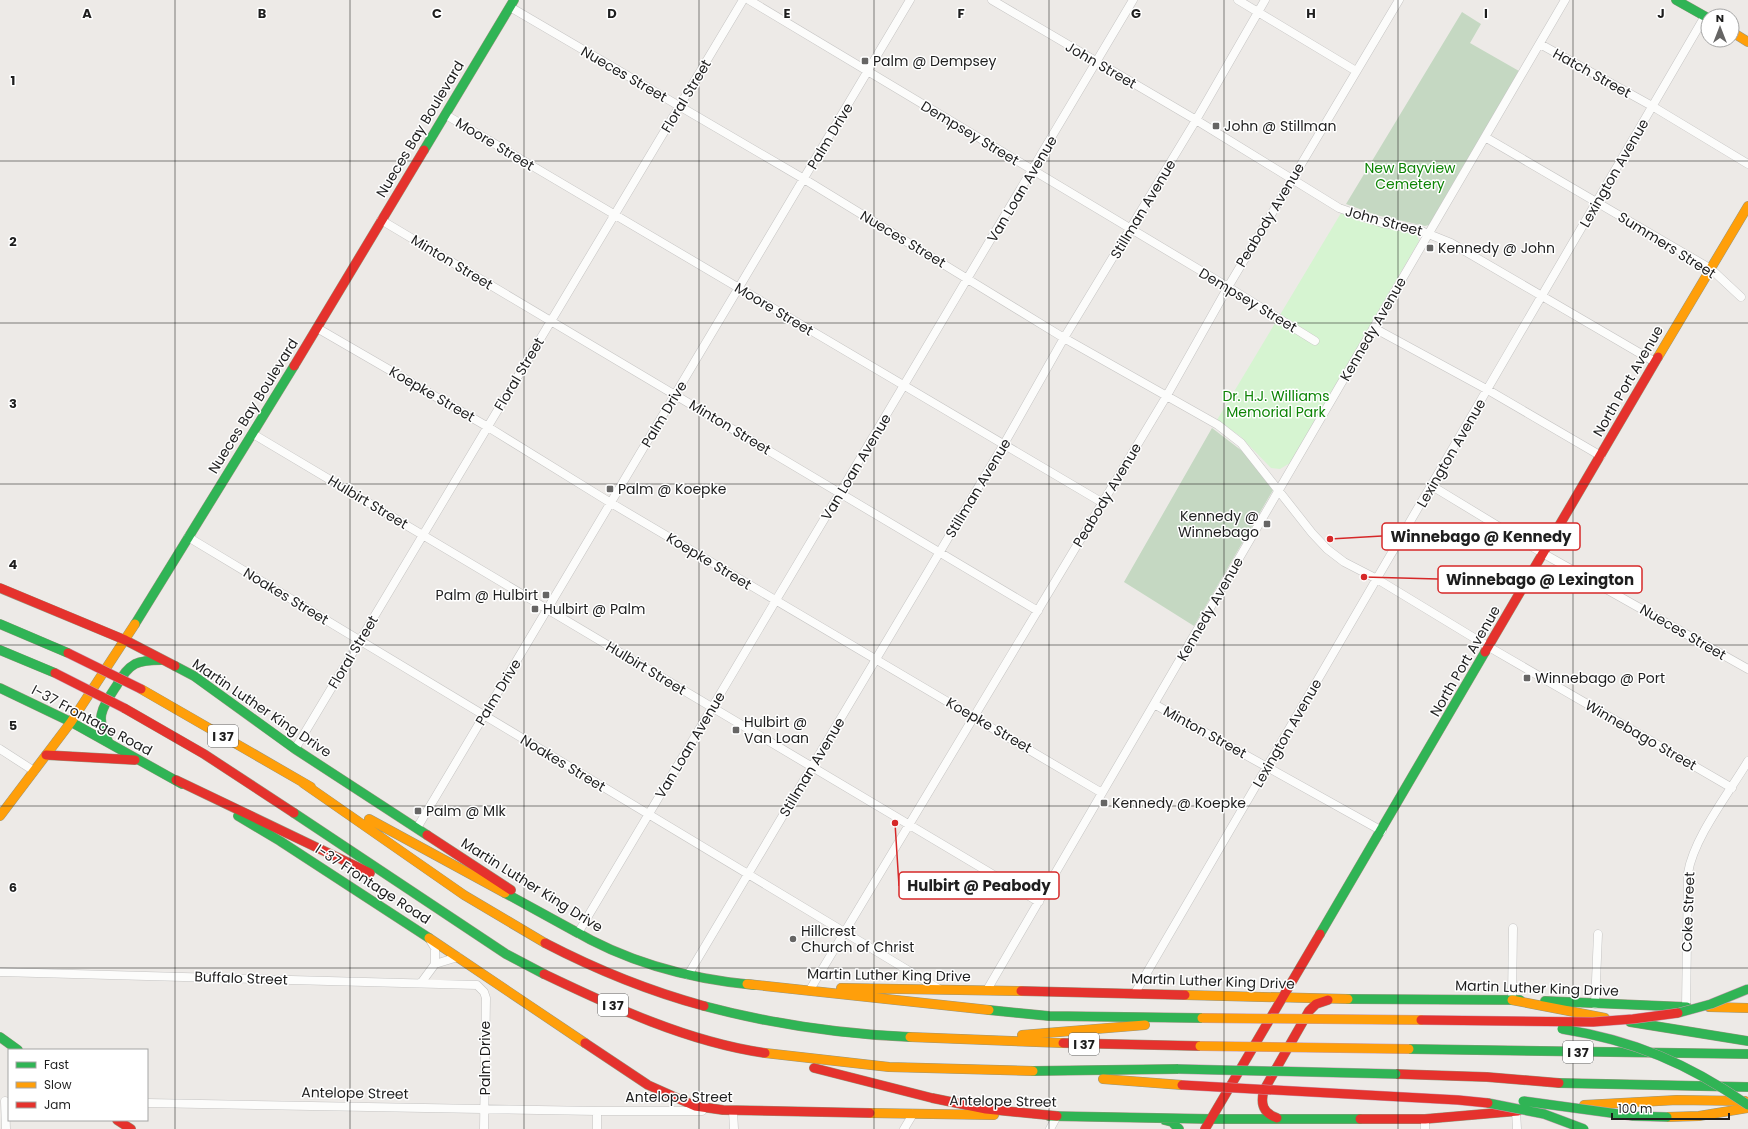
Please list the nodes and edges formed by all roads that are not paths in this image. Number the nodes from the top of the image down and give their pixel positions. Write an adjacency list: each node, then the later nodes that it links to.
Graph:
1 (743, 0): 19 (street, Floral Street)
2 (748, 0): 18 (street, Dempsey Street)
3 (910, 0): 18 (street, Palm Drive)
4 (992, 0): 16 (street, John Street)
5 (1133, 0): 16 (street, Van Loan Avenue)
6 (1238, 0): 12 (street)
7 (1265, 0): 12 (street, Stillman Avenue)
8 (1399, 0): 17 (street, Peabody Avenue)
9 (1565, 0): 15 (street, Kennedy Avenue)
10 (1676, 0): 13 (main road)
11 (512, 3): 19 (street, Nueces Street); 21 (main road, Nueces Bay Boulevard)
12 (1258, 12): 17 (street); 22 (street, Stillman Avenue)
13 (1700, 14)
14 (1700, 27): 20 (street, Lexington Avenue)
15 (1540, 44): 20 (street, Hatch Street); 23 (street, Kennedy Avenue)
16 (1097, 63): 22 (street, John Street); 25 (street, Van Loan Avenue)
17 (1356, 71): 27 (street, Peabody Avenue)
18 (868, 72): 25 (street, Dempsey Street); 26 (street, Palm Drive)
19 (680, 106): 26 (street, Nueces Street); 30 (street, Floral Street)
20 (1652, 106): 24 (street, Hatch Street); 28 (street, Lexington Avenue)
21 (446, 115): 30 (street, Moore Street); 31 (main road, Nueces Bay Boulevard)
22 (1196, 120): 27 (street, John Street); 32 (street, Stillman Avenue)
23 (1485, 137): 28 (street, Summers Street); 33 (street, Kennedy Avenue)
24 (1748, 164)
25 (1032, 171): 32 (street, Dempsey Street); 35 (street, Van Loan Avenue)
26 (804, 179): 35 (street, Nueces Street); 37 (street, Palm Drive)
27 (1292, 180): 33 (street, John Street); 36 (street, Peabody Avenue)
28 (1598, 202): 34 (street, Summers Street); 38 (street, Lexington Avenue)
29 (1748, 206): 34 (main road, North Port Avenue)
30 (615, 215): 37 (street, Moore Street); 40 (street, Floral Street)
31 (382, 220): 40 (street, Minton Street); 41 (main road, Nueces Bay Boulevard)
32 (1131, 230): 36 (street, Dempsey Street); 43 (street, Stillman Avenue)
33 (1430, 233): 38 (street, John Street); 42 (street, Kennedy Avenue)
34 (1711, 269): 39 (street, Summers Street); 45 (main road, North Port Avenue)
35 (968, 278): 43 (street, Nueces Street); 46 (street, Van Loan Avenue)
36 (1228, 287): 44 (street, Dempsey Street); 49 (street, Peabody Avenue)
37 (739, 288): 46 (street, Moore Street); 48 (street, Palm Drive)
38 (1543, 296): 45 (street, John Street); 47 (street, Lexington Avenue)
39 (1742, 297)
40 (551, 321): 48 (street, Minton Street); 50 (street, Floral Street)
41 (318, 328): 50 (street, Koepke Street); 51 (main road, Nueces Bay Boulevard)
42 (1374, 328): 47 (street); 55 (street, Kennedy Avenue)
43 (1064, 338): 49 (street, Nueces Street); 52 (street, Stillman Avenue)
44 (1315, 341)
45 (1655, 362): 53 (main road, North Port Avenue)
46 (904, 386): 52 (street, Moore Street); 56 (street, Van Loan Avenue)
47 (1488, 390): 53 (street); 54 (street, Lexington Avenue)
48 (675, 395): 56 (street, Minton Street); 57 (street, Palm Drive)
49 (1166, 397): 55 (street, Nueces Street); 58 (street, Peabody Avenue)
50 (488, 427): 57 (street, Koepke Street); 59 (street, Floral Street)
51 (253, 434): 59 (street, Hulbirt Street); 60 (main road, Nueces Bay Boulevard)
52 (1004, 444): 58 (street, Moore Street); 61 (street, Stillman Avenue)
53 (1601, 456): 62 (main road, North Port Avenue)
54 (1432, 486): 62 (street, Nueces Street); 63 (street, Lexington Avenue)
55 (1278, 492): 63 (street, Winnebago Street); 77 (street, Kennedy Avenue)
56 (840, 493): 61 (street, Minton Street); 65 (street, Van Loan Avenue)
57 (611, 503): 65 (street, Koepke Street); 66 (street, Palm Drive)
58 (1103, 503): 67 (street, Peabody Avenue)
59 (423, 535): 66 (street, Hulbirt Street); 70 (street, Floral Street)
60 (188, 537): 69 (main road, Nueces Bay Boulevard); 70 (street, Noakes Street)
61 (940, 552): 67 (street, Minton Street); 74 (street, Stillman Avenue)
62 (1544, 554): 71 (main road, North Port Avenue); 75 (street, Nueces Street)
63 (1377, 579): 71 (street, Winnebago Street); 89 (street, Lexington Avenue)
64 (0, 588): 69 (main road)
65 (776, 601): 74 (street, Koepke Street); 78 (street, Van Loan Avenue)
66 (547, 609): 78 (street, Hulbirt Street); 79 (street, Palm Drive)
67 (1038, 611): 80 (street, Peabody Avenue)
68 (0, 624): 92 (main road, I 37, bridge)
69 (125, 640): 73 (main road, Martin Luther King Drive); 81 (main road, Nueces Bay Boulevard)
70 (360, 640): 79 (street, Noakes Street); 84 (street, Floral Street)
71 (1489, 647): 93 (street, Winnebago Street); 99 (main road, North Port Avenue)
72 (0, 650): 103 (main road, I 37, bridge)
73 (162, 660): 82 (main road); 84 (main road, Martin Luther King Drive)
74 (876, 660): 80 (street, Koepke Street); 88 (street, Stillman Avenue)
75 (1748, 669)
76 (0, 688): 81 (main road, I-37 Frontage Road)
77 (1154, 704): 89 (street, Minton Street); 94 (street, Kennedy Avenue)
78 (712, 708): 88 (street, Hulbirt Street); 95 (street, Van Loan Avenue)
79 (484, 715): 95 (street, Noakes Street); 98 (street, Palm Drive)
80 (974, 716): 94 (street, Koepke Street); 97 (street, Peabody Avenue)
81 (71, 722): 82 (main road, I-37 Frontage Road); 85 (main road, Nueces Bay Boulevard)
82 (109, 743): 86 (main road, I-37 Frontage Road)
83 (0, 749): 90 (street)
84 (295, 749): 98 (main road, Martin Luther King Drive)
85 (46, 755): 86 (main road); 90 (main road, Nueces Bay Boulevard)
86 (138, 760): 91 (main road, I-37 Frontage Road)
87 (1748, 761): 93 (street, Coke Street)
88 (812, 767): 97 (street, Hulbirt Street); 100 (street, Stillman Avenue)
89 (1268, 767): 99 (street, Minton Street); 119 (street, Lexington Avenue)
90 (34, 771): 96 (main road, Nueces Bay Boulevard)
91 (176, 780): 103 (main road); 107 (main road, I-37 Frontage Road)
92 (303, 783): 105 (main road); 129 (main road, I 37)
93 (1732, 788): 124 (street, Coke Street)
94 (1102, 793): 101 (street, Kennedy Avenue)
95 (649, 814): 100 (street, Noakes Street); 105 (street, Van Loan Avenue)
96 (0, 816)
97 (909, 825): 101 (street, Hulbirt Street); 104 (street, Peabody Avenue)
98 (417, 828): 105 (main road, Martin Luther King Drive)
99 (1382, 831): 120 (main road, North Port Avenue)
100 (748, 874): 104 (street, Noakes Street); 111 (street, Stillman Avenue)
101 (1039, 902): 118 (street, Kennedy Avenue)
102 (1513, 928): 122 (street)
103 (472, 932): 131 (main road, I 37)
104 (845, 932): 115 (street, Peabody Avenue); 116 (street, Noakes Street)
105 (578, 934): 111 (main road, Martin Luther King Drive)
106 (1598, 934): 123 (street)
107 (429, 938): 108 (main road, I-37 Frontage Road); 109 (street)
108 (458, 957): 109 (street); 142 (main road, I-37 Frontage Road)
109 (436, 964): 112 (street)
110 (0, 972): 112 (street, Buffalo Street)
111 (688, 975): 113 (main road, Martin Luther King Drive)
112 (421, 983): 114 (street, Buffalo Street)
113 (747, 984): 115 (main road, Martin Luther King Drive); 126 (main road)
114 (481, 988): 141 (street, Palm Drive)
115 (811, 988): 116 (main road, Martin Luther King Drive)
116 (939, 989): 118 (main road, Martin Luther King Drive)
117 (1748, 989): 127 (main road, bridge)
118 (987, 990): 119 (main road, Martin Luther King Drive)
119 (1135, 993): 120 (main road, Martin Luther King Drive)
120 (1283, 998): 121 (main road, Martin Luther King Drive); 151 (main road, North Port Avenue)
121 (1340, 998): 122 (main road, Martin Luther King Drive); 149 (main road)
122 (1512, 1000): 123 (main road, Martin Luther King Drive); 130 (main road)
123 (1595, 1004): 124 (main road, Martin Luther King Drive)
124 (1686, 1007): 125 (main road, Martin Luther King Drive)
125 (1748, 1008)
126 (1202, 1018): 127 (main road, bridge); 129 (main road)
127 (1484, 1021): 139 (main road, bridge)
128 (0, 1037): 132 (main road)
129 (968, 1040): 133 (main road, I 37, bridge)
130 (1748, 1040)
131 (738, 1048): 134 (main road, I 37); 147 (main road)
132 (17, 1049)
133 (1748, 1054)
134 (1029, 1072): 135 (main road, I 37, bridge); 136 (main road, bridge)
135 (1748, 1087)
136 (1445, 1098): 140 (main road, bridge); 164 (main road, bridge)
137 (5, 1101): 153 (street)
138 (148, 1103): 141 (street, Antelope Street)
139 (1748, 1103): 145 (main road, Antelope Street)
140 (1748, 1108)
141 (485, 1109): 143 (street, Antelope Street); 155 (street, Palm Drive)
142 (723, 1110): 143 (street, Antelope Street); 144 (main road, Antelope Street)
143 (597, 1111): 156 (street)
144 (734, 1111): 146 (main road, Antelope Street); 157 (street)
145 (1516, 1111): 150 (main road, Antelope Street); 163 (street)
146 (913, 1114): 147 (main road, Antelope Street); 158 (street)
147 (1057, 1116): 148 (main road, Antelope Street); 159 (street)
148 (1160, 1118): 151 (main road, Antelope Street); 160 (main road)
149 (1280, 1119): 150 (main road, Antelope Street); 151 (main road, Antelope Street)
150 (1425, 1119): 162 (street)
151 (1211, 1120): 161 (main road, North Port Avenue)
152 (119, 1121): 154 (main road)
153 (6, 1129)
154 (131, 1129)
155 (484, 1129)
156 (597, 1129)
157 (734, 1129)
158 (904, 1129)
159 (1050, 1129)
160 (1179, 1129)
161 (1205, 1129)
162 (1425, 1129)
163 (1518, 1129)
164 (1584, 1129)

